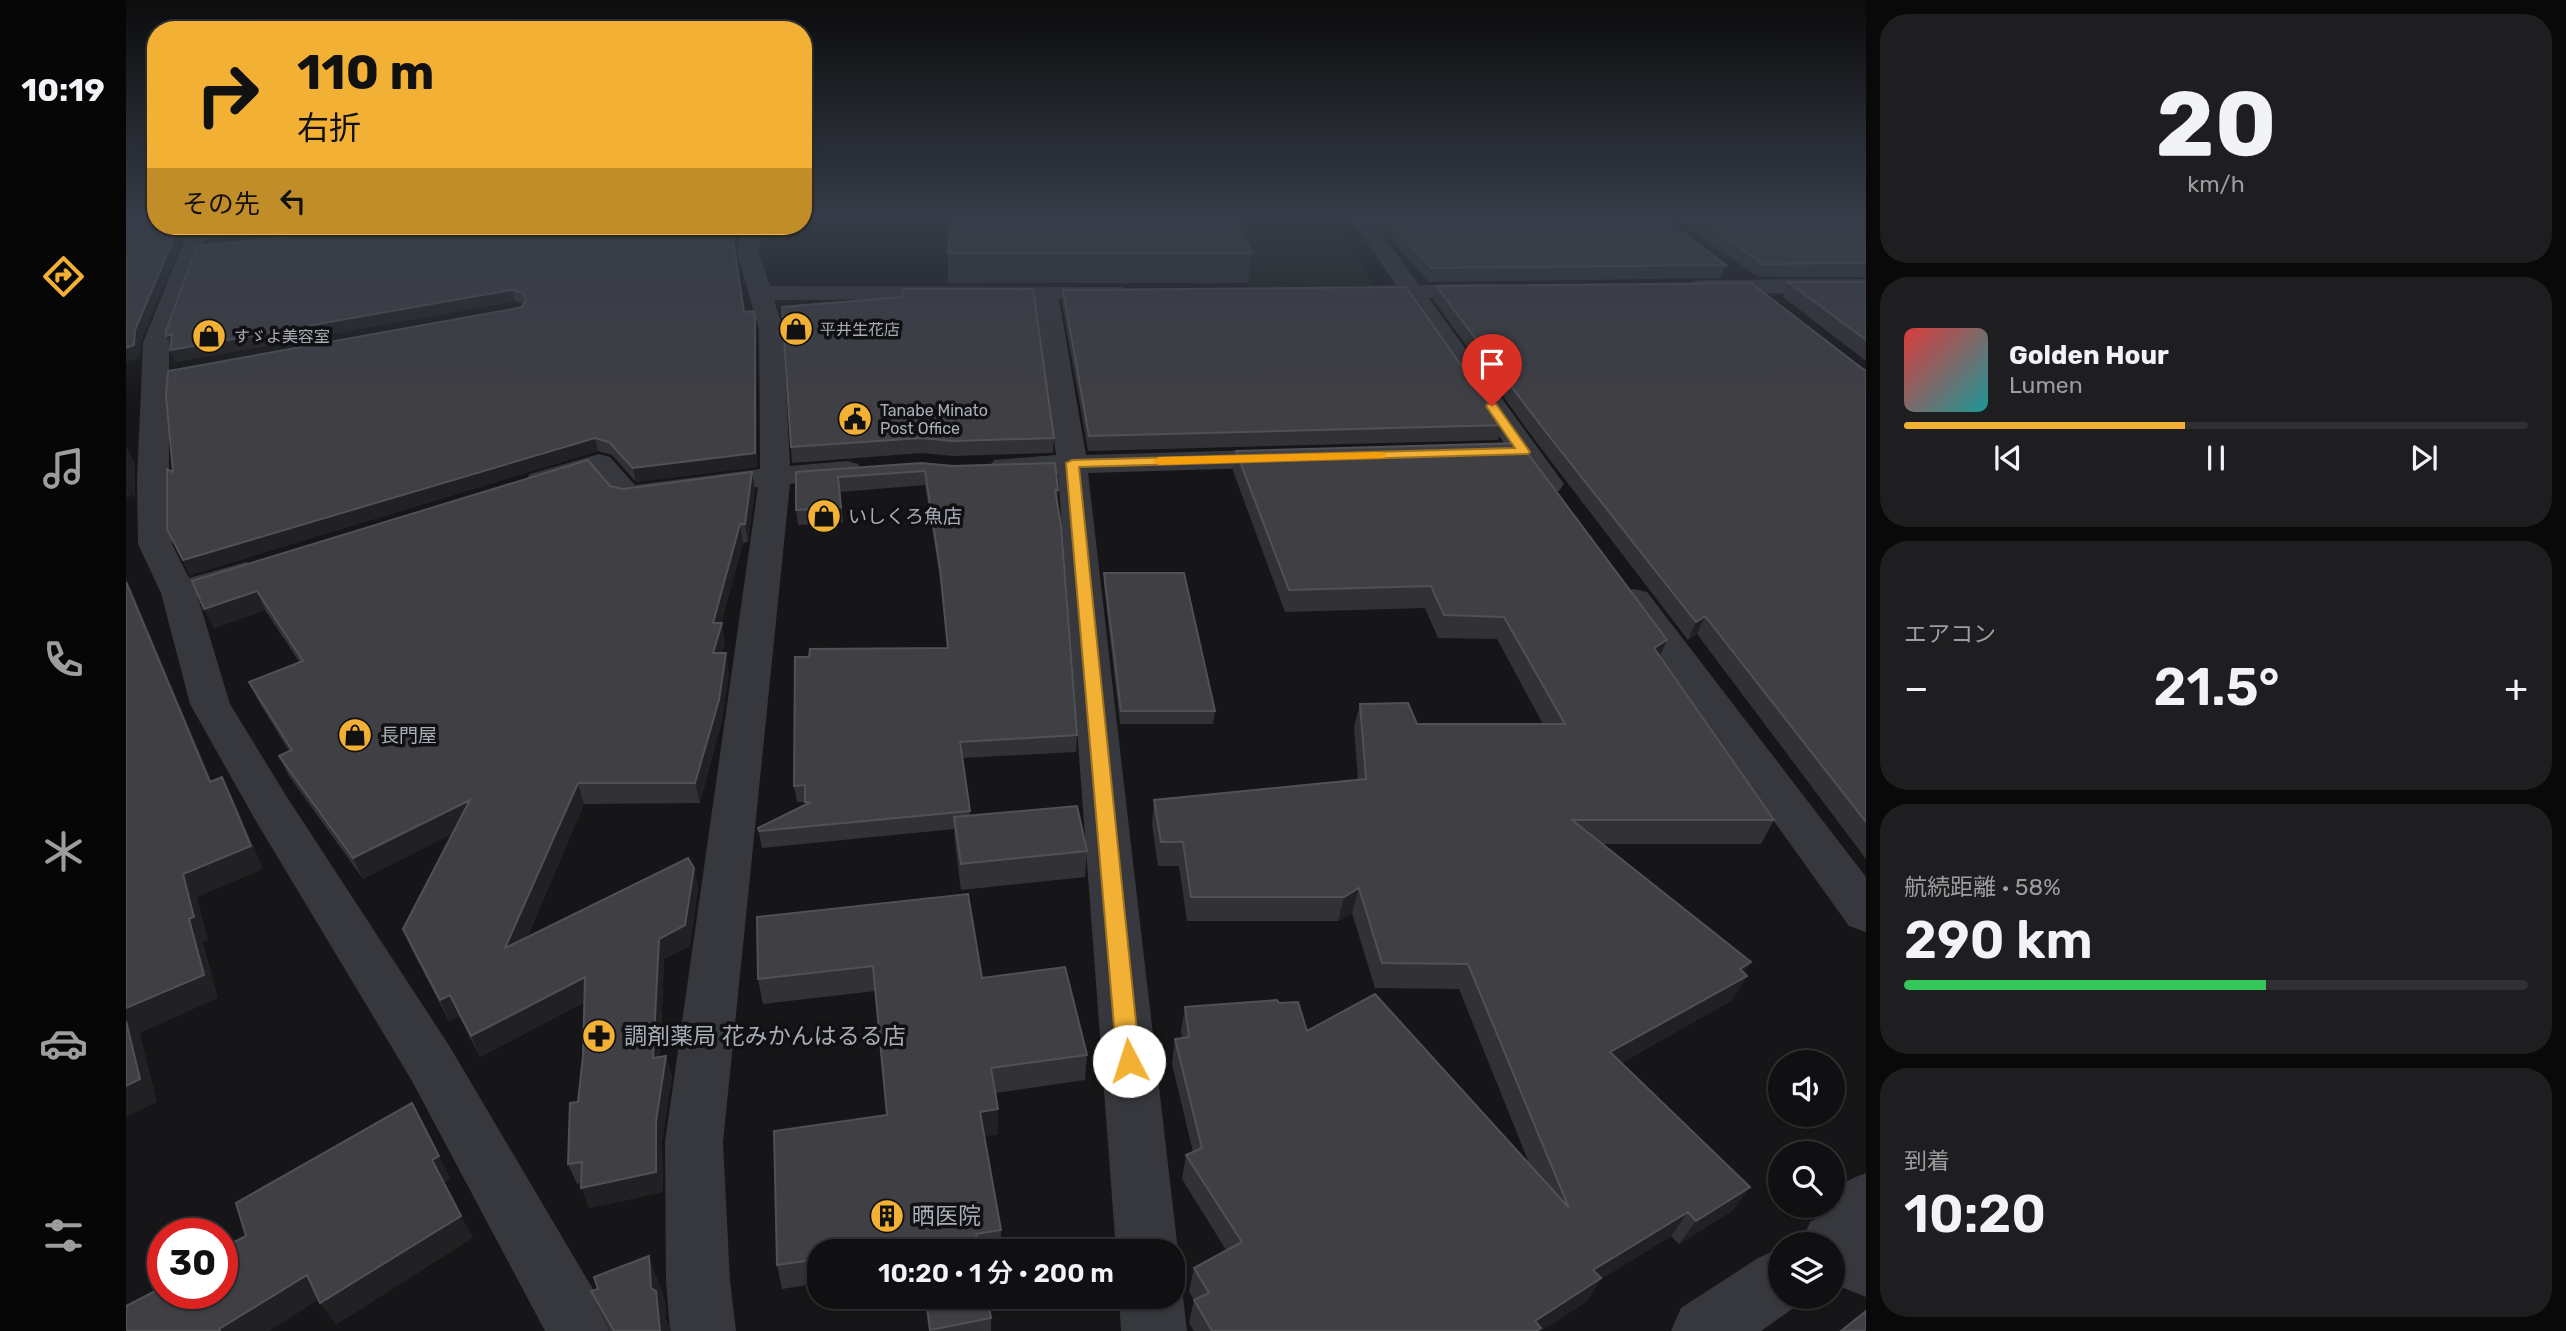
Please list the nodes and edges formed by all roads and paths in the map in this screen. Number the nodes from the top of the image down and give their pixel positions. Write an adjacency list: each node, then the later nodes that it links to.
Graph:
1 (179, 278): 24 (street)
2 (756, 278): 12 (street)
3 (1402, 278): 11 (street)
4 (1739, 278): 5 (street)
5 (1750, 286): 6 (street); 7 (street); 14 (street)
6 (1866, 286)
7 (1683, 287)
8 (1507, 291): 11 (street)
9 (1046, 292): 10 (street); 12 (street); 16 (street)
10 (1142, 292)
11 (1412, 292): 13 (street); 21 (street)
12 (760, 293): 19 (street)
13 (1345, 293)
14 (1782, 311)
15 (1319, 457): 16 (street)
16 (1072, 463): 17 (street); 26 (street)
17 (979, 467)
18 (882, 468): 19 (street)
19 (775, 476): 20 (street); 30 (street)
20 (507, 491)
21 (1573, 517)
22 (271, 564): 24 (street)
23 (1613, 572): 25 (street)
24 (179, 593): 29 (street)
25 (1866, 913)
26 (1146, 1239)
27 (1768, 1288): 32 (street)
28 (1152, 1309): 31 (street)
29 (581, 1331)
30 (703, 1331)
31 (1154, 1331)
32 (1704, 1331)

